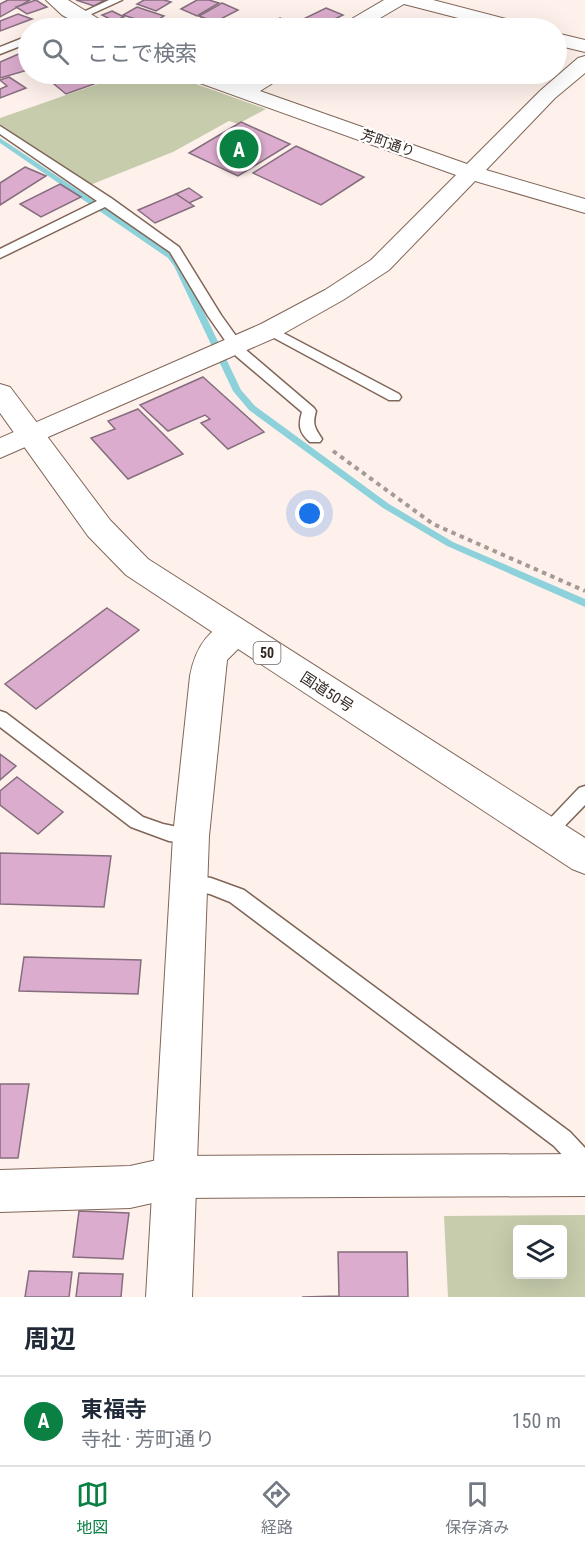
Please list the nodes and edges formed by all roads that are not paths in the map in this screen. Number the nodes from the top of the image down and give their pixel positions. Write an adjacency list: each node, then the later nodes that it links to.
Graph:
1 (56, 0): 5 (street)
2 (117, 0): 5 (lane)
3 (398, 0): 6 (street)
4 (410, 0): 7 (street)
5 (80, 18)
6 (367, 18)
7 (479, 18)
8 (567, 42): 10 (street)
9 (18, 43): 11 (lane)
10 (585, 46)
11 (0, 51)
12 (585, 62): 13 (street)
13 (567, 78)
14 (221, 84): 17 (street, 芳町通り)
15 (257, 84): 17 (street)
16 (560, 84): 19 (street)
17 (243, 92): 19 (street, 芳町通り)
18 (0, 129): 20 (lane)
19 (469, 172): 21 (street, 芳町通り); 23 (street)
20 (106, 202): 22 (lane); 24 (lane)
21 (585, 206)
22 (0, 254)
23 (270, 330): 24 (street); 26 (lane)
24 (237, 344): 27 (street); 28 (lane)
25 (0, 393): 27 (main road, 国道50号 / 50)
26 (394, 397)
27 (30, 434): 29 (street); 30 (main road, 国道50号 / 50)
28 (315, 439)
29 (0, 448)
30 (234, 632): 33 (main road, 国道50号 / 50); 34 (main road)
31 (0, 718): 34 (lane)
32 (585, 793): 33 (lane)
33 (547, 833): 35 (main road, 国道50号 / 50)
34 (191, 836): 36 (main road)
35 (585, 858)
36 (189, 883): 37 (lane); 39 (main road)
37 (585, 1163)
38 (585, 1175): 39 (street)
39 (175, 1177): 40 (street); 41 (main road)
40 (0, 1191)
41 (169, 1297)

